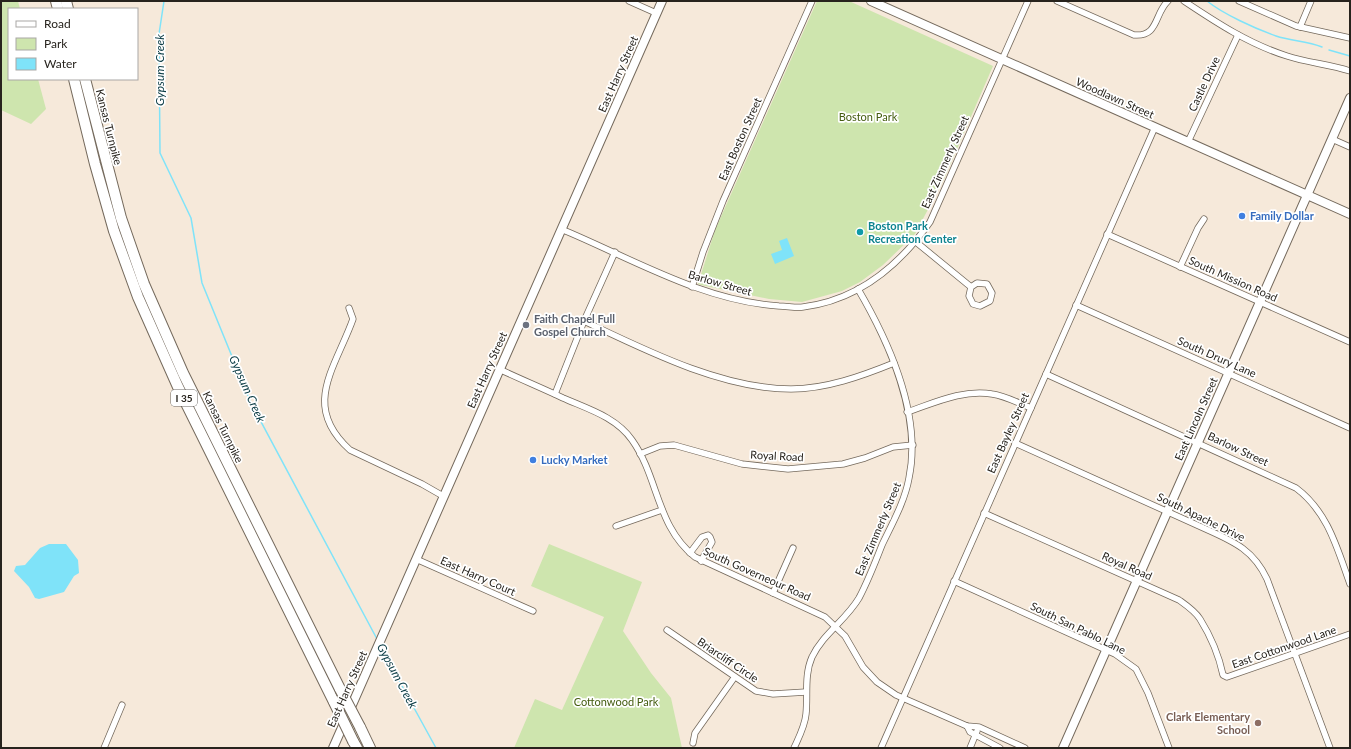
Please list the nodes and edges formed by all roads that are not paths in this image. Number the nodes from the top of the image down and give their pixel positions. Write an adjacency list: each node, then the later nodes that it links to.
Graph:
1 (629, 1): 11 (street)
2 (662, 1): 11 (street, East Harry Street)
3 (812, 1): 32 (street, East Boston Street)
4 (871, 1): 15 (street, Woodlawn Street)
5 (1028, 1): 15 (street, East Zimmerly Street)
6 (1057, 1): 7 (street)
7 (1168, 1)
8 (1184, 1): 13 (street)
9 (1239, 1): 12 (street)
10 (1311, 1): 12 (street)
11 (656, 13): 27 (street, East Harry Street)
12 (1300, 27): 14 (street)
13 (1238, 35): 16 (street); 22 (street, Castle Drive)
14 (1350, 38)
15 (1002, 60): 20 (street, Woodlawn Street); 29 (street, East Zimmerly Street)
16 (1350, 71)
17 (74, 80): 80 (highway, Kansas Turnpike / I 35, bridge)
18 (84, 80): 83 (highway, Kansas Turnpike / I 35, bridge)
19 (1350, 98): 21 (street, East Lincoln Street)
20 (1155, 127): 22 (street, Woodlawn Street); 28 (street, East Bayley Street)
21 (1332, 139): 23 (street); 24 (street, East Lincoln Street)
22 (1188, 142): 24 (street, Woodlawn Street)
23 (1350, 147)
24 (1307, 196): 25 (street, Woodlawn Street); 35 (street, East Lincoln Street)
25 (1350, 214)
26 (1204, 219): 31 (street)
27 (561, 229): 30 (street, Barlow Street); 41 (street, East Harry Street)
28 (1107, 234): 31 (street, South Mission Road); 36 (street, East Bayley Street)
29 (916, 242): 33 (street); 34 (street, East Zimmerly Street)
30 (615, 252): 32 (street, Barlow Street); 38 (street)
31 (1180, 267): 35 (street, South Mission Road)
32 (692, 287): 34 (street, Barlow Street)
33 (971, 287): 33 (street)
34 (858, 289): 40 (street, East Zimmerly Street)
35 (1260, 303): 39 (street, South Mission Road); 42 (street, East Lincoln Street)
36 (1076, 305): 42 (street, South Drury Lane); 43 (street, East Bayley Street)
37 (349, 308): 52 (street)
38 (584, 321): 40 (street); 44 (street)
39 (1350, 342)
40 (894, 363): 46 (street, East Zimmerly Street)
41 (499, 369): 44 (street, South Governeour Road); 52 (street, East Harry Street)
42 (1228, 373): 47 (street, South Drury Lane); 48 (street, East Lincoln Street)
43 (1046, 374): 45 (street, East Bayley Street); 48 (street, Barlow Street)
44 (555, 394): 51 (street, South Governeour Road)
45 (1031, 408): 46 (street); 49 (street, East Bayley Street)
46 (907, 412): 50 (street, East Zimmerly Street)
47 (1350, 428)
48 (1198, 442): 54 (street, East Lincoln Street); 63 (street, Barlow Street)
49 (1015, 444): 54 (street, South Apache Drive); 55 (street, East Bayley Street)
50 (913, 445): 51 (street, Royal Road); 66 (street, East Zimmerly Street)
51 (640, 454): 53 (street, South Governeour Road)
52 (443, 496): 59 (street, East Harry Street)
53 (662, 510): 56 (street); 58 (street, South Governeour Road)
54 (1168, 511): 62 (street, East Lincoln Street); 70 (street, South Apache Drive)
55 (984, 512): 61 (street, East Bayley Street); 62 (street, Royal Road)
56 (616, 526)
57 (793, 548): 64 (street)
58 (690, 553): 60 (street, South Governeour Road); 60 (street)
59 (416, 559): 65 (street, East Harry Court); 82 (street, East Harry Street)
60 (701, 561): 64 (street, South Governeour Road)
61 (954, 581): 69 (street, South San Pablo Lane); 74 (street, East Bayley Street)
62 (1137, 581): 69 (street, East Lincoln Street); 71 (street, Royal Road)
63 (1350, 584)
64 (773, 593): 66 (street, South Governeour Road)
65 (533, 611)
66 (836, 626): 73 (street, East Zimmerly Street); 74 (street, South Governeour Road)
67 (666, 630): 72 (street, Briarcliff Circle)
68 (1350, 634): 70 (street, East Cottonwood Lane)
69 (1106, 650): 89 (street, East Lincoln Street); 90 (street, South San Pablo Lane)
70 (1294, 654): 71 (street, East Cottonwood Lane); 91 (street, South Apache Drive)
71 (1225, 676)
72 (734, 678): 73 (street, Briarcliff Circle); 79 (street)
73 (806, 692): 84 (street, East Zimmerly Street)
74 (902, 698): 76 (street, South Governeour Road); 85 (street, East Bayley Street)
75 (122, 705): 81 (street)
76 (967, 726): 77 (street, South Governeour Road); 78 (street)
77 (979, 727): 78 (street); 88 (street, South Governeour Road)
78 (976, 735): 86 (street); 87 (street)
79 (693, 743)
80 (355, 744)
81 (104, 748)
82 (333, 748)
83 (370, 748)
84 (794, 748)
85 (881, 748)
86 (970, 748)
87 (1000, 748)
88 (1025, 748)
89 (1063, 748)
90 (1169, 748)
91 (1330, 748)

